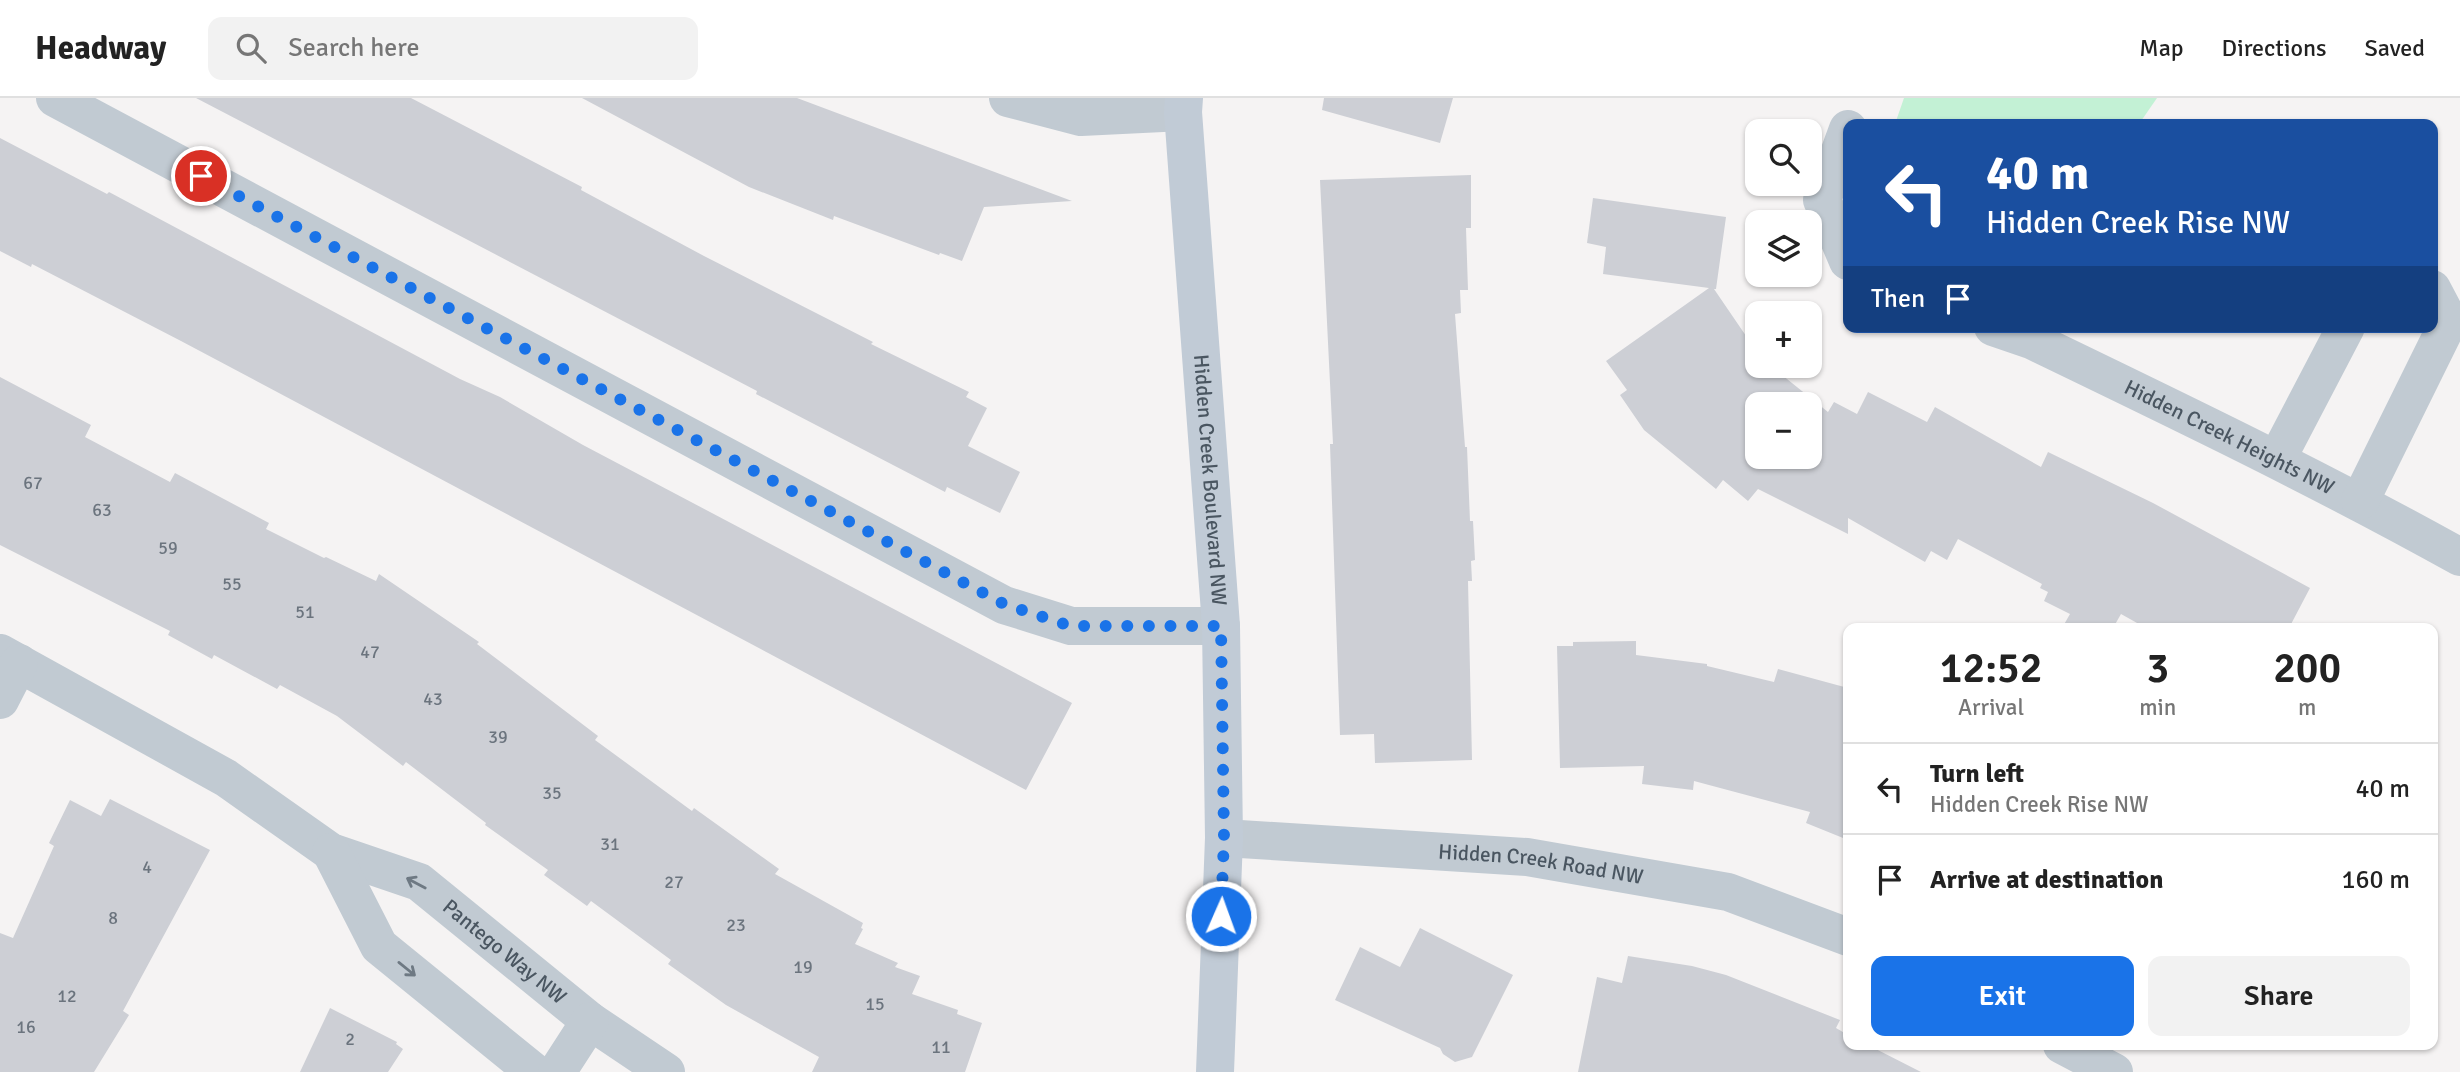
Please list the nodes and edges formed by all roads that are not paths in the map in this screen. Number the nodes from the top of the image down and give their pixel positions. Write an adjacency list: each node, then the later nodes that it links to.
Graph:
1 (55, 98): 14 (street)
2 (1008, 98): 4 (street)
3 (1859, 98): 5 (street)
4 (1184, 105): 14 (street, Hidden Creek Boulevard NW)
5 (1852, 119)
6 (1843, 143): 7 (street)
7 (1843, 249)
8 (2438, 300): 12 (street)
9 (2011, 333): 11 (street, Hidden Creek Heights NW)
10 (2343, 333): 11 (street)
11 (2277, 459): 12 (street, Hidden Creek Heights NW)
12 (2360, 501): 13 (street, Hidden Creek Heights NW)
13 (2460, 557)
14 (1221, 626): 17 (street, Hidden Creek Boulevard NW)
15 (10, 658): 16 (street); 18 (street, Pantego Way NW)
16 (0, 700)
17 (1224, 838): 19 (street, Hidden Creek Road NW); 25 (street, Hidden Creek Boulevard NW)
18 (331, 852): 20 (street, Pantego Way NW, one-way to 18); 22 (street, Pantego Way NW, one-way to 22)
19 (1843, 935)
20 (590, 1021): 23 (street); 24 (street, Pantego Way NW)
21 (2072, 1050): 26 (street)
22 (534, 1072)
23 (557, 1072)
24 (666, 1072)
25 (1214, 1072)
26 (2114, 1072)

